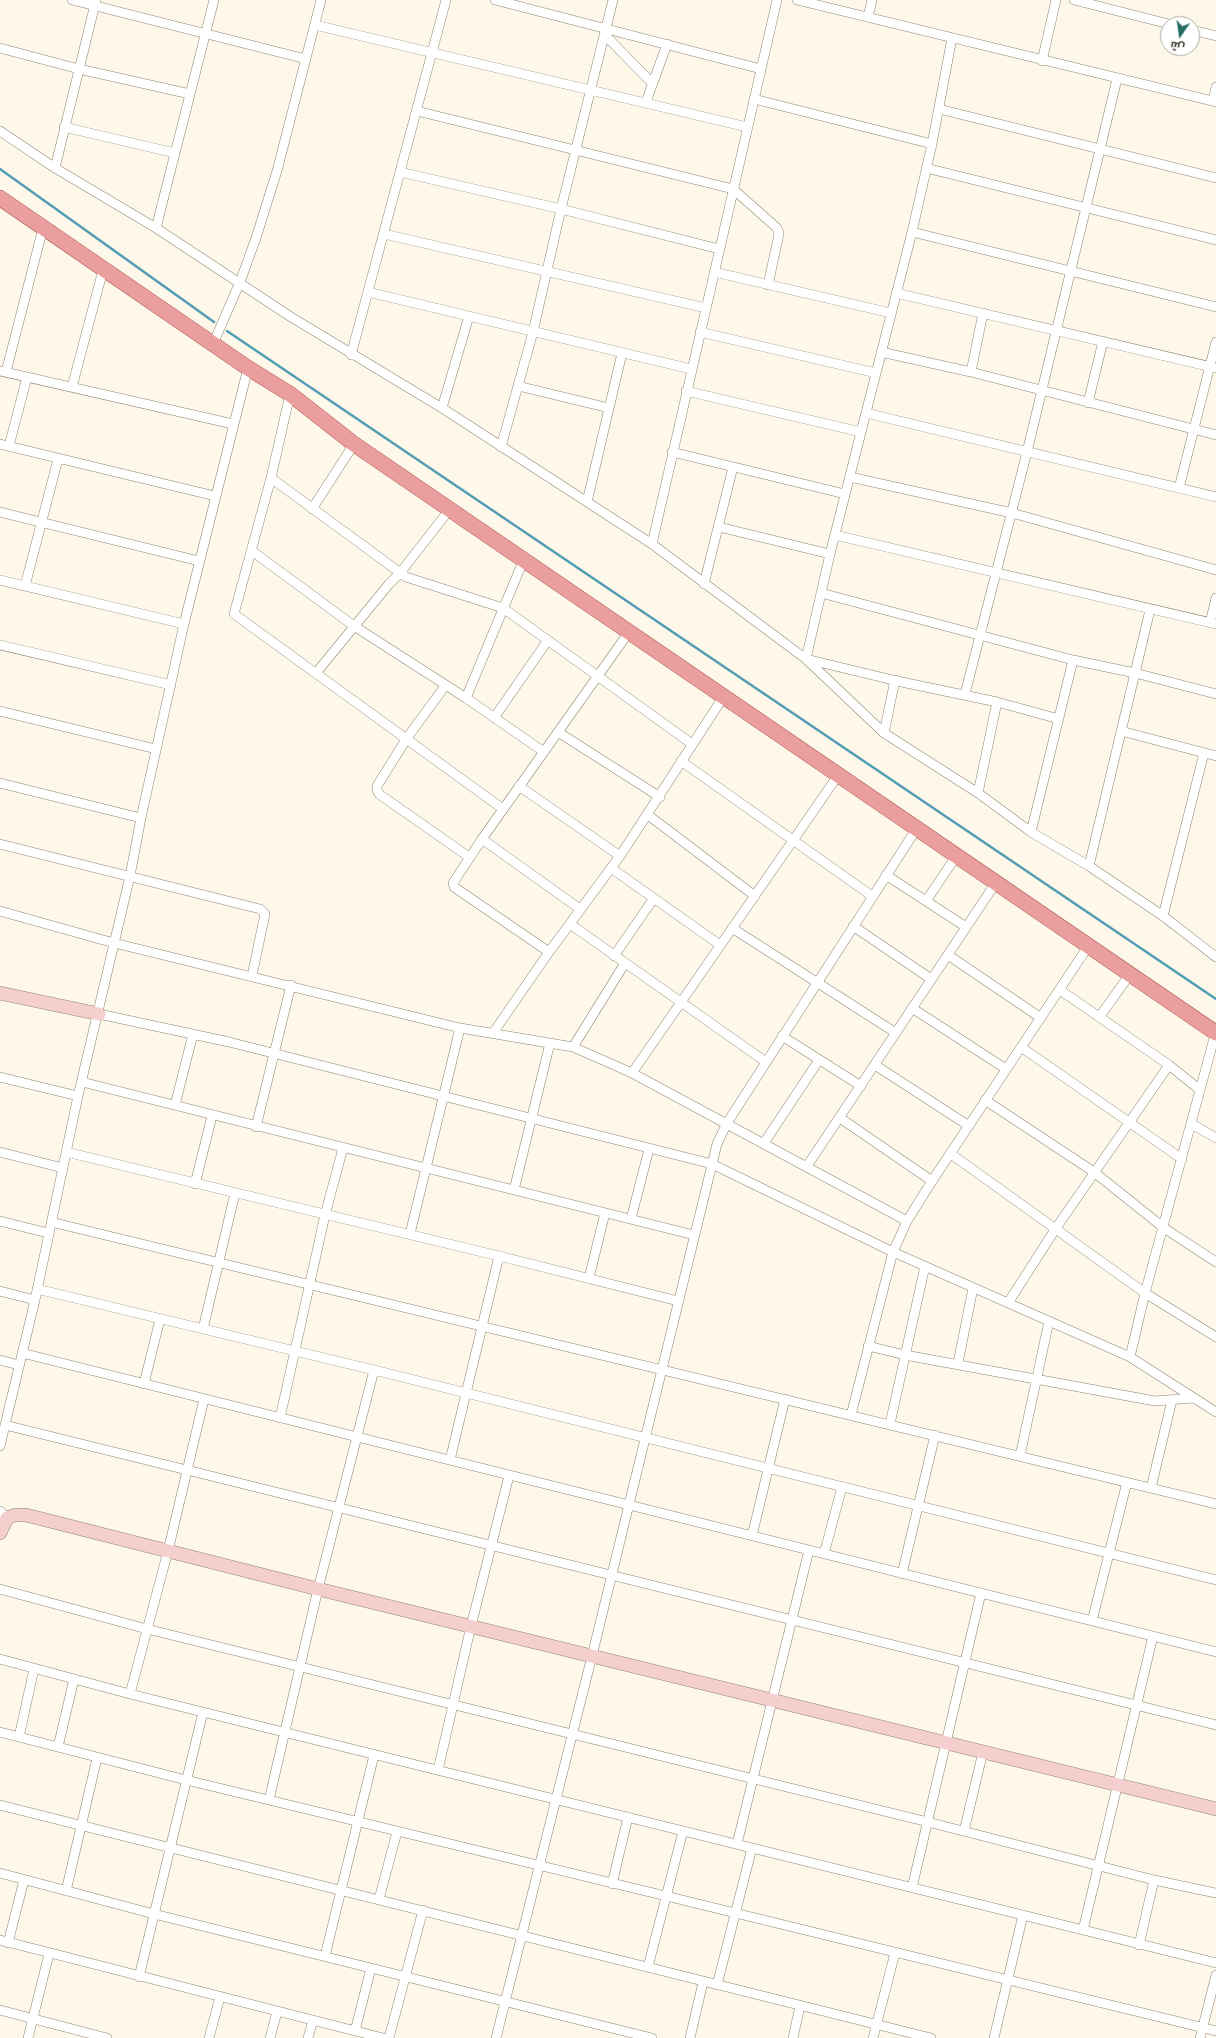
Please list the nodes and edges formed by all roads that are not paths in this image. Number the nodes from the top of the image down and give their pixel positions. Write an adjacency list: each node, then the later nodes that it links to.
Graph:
1 (72, 0): 12 (street)
2 (214, 0): 18 (street)
3 (321, 0): 15 (street)
4 (446, 0): 23 (street)
5 (495, 0): 16 (street)
6 (613, 0): 16 (street)
7 (777, 0): 27 (street)
8 (797, 0): 13 (street)
9 (872, 0): 13 (street)
10 (1056, 0): 25 (street)
11 (1074, 0): 14 (street)
12 (95, 3): 18 (street); 26 (street)
13 (868, 17): 20 (street)
14 (1160, 22)
15 (315, 25): 23 (street); 24 (street)
16 (606, 32): 21 (street); 29 (street); 31 (street)
17 (1200, 32): 19 (street)
18 (206, 34): 24 (street); 32 (street)
19 (1216, 36)
20 (952, 38): 25 (street); 36 (street)
21 (666, 44): 27 (street); 29 (street)
22 (0, 48): 26 (street)
23 (432, 53): 31 (street); 37 (street)
24 (306, 59): 63 (street)
25 (1042, 61): 28 (street)
26 (79, 69): 32 (street); 39 (street)
27 (761, 69): 33 (street)
28 (1117, 79): 35 (street); 42 (street)
29 (652, 83): 34 (street)
30 (1216, 87): 35 (street)
31 (592, 90): 34 (street); 43 (street)
32 (190, 94): 44 (street)
33 (754, 99): 38 (street); 41 (street)
34 (646, 102): 38 (street)
35 (1215, 102)
36 (939, 109): 41 (street); 42 (street)
37 (417, 111): 43 (street); 47 (street)
38 (748, 126): 49 (street)
39 (64, 127): 44 (street); 45 (street)
40 (0, 131): 45 (street)
41 (932, 144): 46 (street)
42 (1101, 148): 48 (street); 51 (street)
43 (576, 149): 49 (street); 52 (street)
44 (175, 153): 54 (street)
45 (55, 168): 54 (street)
46 (926, 168): 51 (street); 55 (street)
47 (400, 172): 52 (street); 56 (street)
48 (1216, 178)
49 (733, 189): 58 (street); 64 (street)
50 (0, 198): 53 (main road)
51 (1086, 207): 57 (street); 60 (street)
52 (560, 209): 58 (street); 61 (street)
53 (43, 228): 59 (main road); 84 (street)
54 (156, 228): 63 (street)
55 (912, 232): 60 (street); 66 (street)
56 (384, 234): 61 (street); 65 (street)
57 (1216, 240)
58 (719, 249): 62 (street)
59 (103, 270): 77 (main road); 89 (street)
60 (1071, 270): 67 (street); 72 (street)
61 (546, 271): 68 (street); 73 (street)
62 (714, 272): 64 (street); 68 (street)
63 (240, 282): 77 (street); 80 (street)
64 (768, 284): 69 (street)
65 (368, 292): 71 (street); 80 (street)
66 (896, 293): 69 (street); 70 (street)
67 (1216, 307)
68 (706, 308): 74 (street)
69 (891, 313): 78 (street)
70 (983, 313): 72 (street); 85 (street)
71 (469, 316): 73 (street); 94 (street)
72 (1057, 330): 75 (street); 91 (street)
73 (533, 332): 79 (street); 88 (street)
74 (700, 332): 83 (street); 86 (street)
75 (1103, 341): 81 (street); 93 (street)
76 (1216, 342): 81 (street)
77 (213, 344): 82 (main road)
78 (881, 352): 85 (street); 86 (street)
79 (622, 353): 83 (street); 95 (street)
80 (351, 355): 94 (street)
81 (1213, 367): 98 (street)
82 (248, 368): 92 (main road); 97 (street)
83 (691, 369): 90 (street)
84 (3, 371): 87 (street)
85 (971, 372): 91 (street)
86 (876, 373): 96 (street)
87 (27, 376): 89 (street); 102 (street)
88 (518, 386): 95 (street); 103 (street)
89 (72, 387): 97 (street)
90 (686, 391): 99 (street); 104 (street)
91 (1041, 391): 93 (street); 105 (street)
92 (290, 394): 101 (main road); 109 (street)
93 (1088, 403): 98 (street)
94 (442, 408): 103 (street)
95 (609, 408): 114 (street)
96 (866, 413): 99 (street); 105 (street)
97 (233, 424): 112 (street)
98 (1193, 430): 100 (street); 110 (street)
99 (861, 432): 108 (street)
100 (1216, 435)
101 (354, 444): 115 (street); 116 (main road)
102 (4, 445): 106 (street)
103 (502, 448): 114 (street)
104 (672, 452): 107 (street); 122 (street)
105 (1027, 452): 110 (street); 118 (street)
106 (58, 459): 112 (street); 119 (street)
107 (733, 467): 111 (street); 120 (street)
108 (850, 477): 111 (street); 118 (street)
109 (271, 478): 115 (street); 123 (street)
110 (1179, 488): 113 (street)
111 (845, 494): 121 (street)
112 (215, 496): 126 (street)
113 (1216, 497)
114 (587, 502): 122 (street)
115 (312, 509): 128 (street)
116 (450, 509): 125 (main road); 128 (street)
117 (0, 512): 119 (street)
118 (1012, 513): 127 (street); 129 (street)
119 (42, 522): 126 (street); 132 (street)
120 (719, 527): 124 (street); 131 (street)
121 (835, 535): 124 (street); 129 (street)
122 (652, 544): 131 (street)
123 (252, 551): 139 (street); 146 (street)
124 (830, 554): 133 (street)
125 (524, 559): 135 (street); 140 (main road)
126 (200, 561): 137 (street)
127 (1216, 570)
128 (400, 573): 135 (street); 139 (street)
129 (996, 573): 136 (street); 141 (street)
130 (0, 580): 132 (street)
131 (704, 584): 144 (street)
132 (25, 586): 137 (street)
133 (821, 593): 141 (street); 144 (street)
134 (1216, 598): 138 (street)
135 (503, 608): 142 (street); 155 (street)
136 (1150, 610): 138 (street); 147 (street)
137 (184, 624): 150 (street)
138 (1213, 624)
139 (354, 626): 146 (street); 151 (street)
140 (630, 632): 148 (street); 154 (main road)
141 (979, 635): 145 (street); 152 (street)
142 (548, 640): 148 (street); 158 (street)
143 (0, 645): 150 (street)
144 (806, 659): 149 (street); 162 (street)
145 (1073, 660): 147 (street); 159 (street)
146 (316, 673): 163 (street)
147 (1135, 673): 153 (street); 160 (street)
148 (597, 677): 161 (street); 164 (street)
149 (895, 680): 152 (street); 162 (street)
150 (171, 685): 165 (street)
151 (445, 686): 155 (street); 163 (street)
152 (965, 694): 156 (street)
153 (1216, 694)
154 (724, 696): 164 (street); 170 (main road)
155 (466, 698): 158 (street)
156 (997, 702): 159 (street); 173 (street)
157 (0, 712): 165 (street)
158 (494, 718): 166 (street)
159 (1059, 719): 179 (street)
160 (1121, 731): 167 (street); 186 (street)
161 (558, 732): 166 (street); 174 (street)
162 (884, 733): 173 (street)
163 (407, 738): 175 (street); 185 (street)
164 (692, 744): 169 (street)
165 (156, 750): 177 (street)
166 (544, 752): 172 (street)
167 (1204, 753): 168 (street); 197 (street)
168 (1216, 756)
169 (681, 761): 174 (street); 181 (street)
170 (839, 774): 178 (main road); 181 (street)
171 (0, 783): 177 (street)
172 (519, 786): 175 (street); 184 (street)
173 (978, 793): 179 (street)
174 (660, 797): 176 (street)
175 (503, 809): 180 (street)
176 (648, 815): 184 (street); 191 (street)
177 (141, 818): 189 (street)
178 (917, 828): 183 (main road); 188 (street)
179 (1031, 832): 186 (street)
180 (482, 839): 185 (street); 195 (street)
181 (793, 841): 191 (street); 192 (street)
182 (0, 844): 189 (street)
183 (957, 855): 190 (main road); 194 (street)
184 (620, 856): 187 (street)
185 (469, 858): 205 (street)
186 (1089, 866): 197 (street)
187 (611, 868): 193 (street); 195 (street)
188 (886, 875): 192 (street); 194 (street)
189 (130, 876): 202 (street); 211 (street)
190 (997, 881): 200 (street); 204 (main road)
191 (755, 896): 201 (street)
192 (872, 896): 199 (street)
193 (654, 898): 203 (street); 207 (street)
194 (926, 901): 200 (street)
195 (580, 909): 198 (street)
196 (0, 911): 202 (street)
197 (1163, 916): 208 (street)
198 (570, 924): 205 (street); 207 (street)
199 (852, 926): 212 (street); 213 (street)
200 (966, 926): 206 (street)
201 (732, 928): 203 (street); 213 (street)
202 (114, 943): 211 (street); 219 (street)
203 (720, 945): 217 (street)
204 (1089, 945): 210 (main road); 215 (street)
205 (549, 952): 224 (street)
206 (948, 955): 212 (street); 221 (street)
207 (614, 956): 209 (street)
208 (1216, 957)
209 (625, 963): 217 (street); 229 (street)
210 (1130, 973): 220 (street); 223 (main road)
211 (252, 976): 214 (street)
212 (931, 979): 218 (street)
213 (816, 982): 225 (street); 227 (street)
214 (291, 985): 222 (street); 231 (street)
215 (1060, 990): 220 (street); 221 (street)
216 (0, 992): 219 (street)
217 (681, 1002): 233 (street); 237 (street)
218 (912, 1008): 225 (street); 236 (street)
219 (99, 1014): 226 (street); 239 (street)
220 (1100, 1016): 234 (street)
221 (1041, 1018): 230 (street)
222 (460, 1028): 224 (street); 243 (street)
223 (1216, 1032): 241 (street)
224 (493, 1033): 228 (street)
225 (896, 1033): 235 (street)
226 (193, 1034): 231 (street); 245 (street)
227 (782, 1036): 232 (street); 233 (street)
228 (550, 1043): 229 (street); 248 (street)
229 (573, 1047): 237 (street)
230 (1020, 1048): 236 (street); 249 (street)
231 (274, 1054): 243 (street); 253 (street)
232 (819, 1060): 240 (street); 255 (street)
233 (766, 1062): 250 (street)
234 (1169, 1065): 241 (street); 249 (street)
235 (875, 1066): 240 (street); 252 (street)
236 (1006, 1069): 244 (street)
237 (632, 1072): 250 (street)
238 (0, 1077): 242 (street)
239 (82, 1082): 242 (street); 245 (street)
240 (861, 1086): 247 (street)
241 (1200, 1090): 251 (street)
242 (78, 1096): 259 (street)
243 (443, 1096): 248 (street); 265 (street)
244 (985, 1100): 252 (street); 266 (street)
245 (175, 1105): 246 (street)
246 (212, 1116): 253 (street); 268 (street)
247 (840, 1118): 263 (street); 267 (street)
248 (532, 1119): 257 (street); 269 (street)
249 (1129, 1122): 261 (street); 266 (street)
250 (727, 1123): 255 (street); 262 (street)
251 (1192, 1124): 254 (street); 261 (street)
252 (968, 1126): 260 (street)
253 (256, 1127): 256 (street)
254 (1216, 1138)
255 (764, 1143): 263 (street)
256 (343, 1148): 265 (street); 272 (street)
257 (648, 1149): 262 (street); 273 (street)
258 (0, 1152): 264 (street)
259 (66, 1152): 264 (street); 268 (street)
260 (951, 1154): 267 (street); 277 (street)
261 (1182, 1159): 278 (street)
262 (712, 1164): 281 (street); 282 (street)
263 (807, 1166): 275 (street)
264 (63, 1168): 276 (street)
265 (426, 1168): 269 (street); 280 (street)
266 (1094, 1172): 277 (street); 278 (street)
267 (932, 1181): 275 (street)
268 (195, 1184): 270 (street)
269 (514, 1190): 271 (street)
270 (235, 1193): 272 (street); 284 (street)
271 (605, 1212): 273 (street); 287 (street)
272 (325, 1215): 280 (street); 288 (street)
273 (631, 1219): 281 (street)
274 (0, 1221): 279 (street)
275 (907, 1221): 282 (street)
276 (51, 1222): 279 (street); 284 (street)
277 (1056, 1228): 292 (street); 295 (street)
278 (1164, 1228): 285 (street); 292 (street)
279 (48, 1233): 290 (street)
280 (410, 1234): 283 (street)
281 (694, 1235): 294 (street)
282 (893, 1252): 286 (street); 301 (street)
283 (499, 1256): 287 (street); 298 (street)
284 (219, 1261): 288 (street); 299 (street)
285 (1216, 1262)
286 (925, 1266): 289 (street); 304 (street)
287 (588, 1278): 294 (street)
288 (310, 1284): 298 (street); 302 (street)
289 (973, 1288): 295 (street); 307 (street)
290 (37, 1289): 293 (street); 296 (street)
291 (0, 1291): 293 (street)
292 (1145, 1293): 300 (street); 305 (street)
293 (35, 1300): 303 (street)
294 (678, 1301): 309 (street)
295 (1008, 1303): 297 (street)
296 (160, 1318): 299 (street); 312 (street)
297 (1049, 1321): 305 (street); 311 (street)
298 (483, 1325): 309 (street); 313 (street)
299 (203, 1329): 302 (street)
300 (1216, 1337)
301 (868, 1346): 304 (street); 319 (street)
302 (295, 1351): 310 (street); 320 (street)
303 (22, 1353): 308 (street); 312 (street)
304 (904, 1355): 307 (street); 321 (street)
305 (1130, 1357): 314 (street)
306 (0, 1360): 308 (street)
307 (958, 1363): 311 (street)
308 (19, 1365): 322 (street)
309 (662, 1369): 316 (street); 325 (street)
310 (374, 1370): 313 (street); 324 (street)
311 (1036, 1378): 317 (street); 327 (street)
312 (144, 1384): 315 (street)
313 (466, 1393): 325 (street); 328 (street)
314 (1193, 1398): 317 (street); 318 (street)
315 (204, 1399): 320 (street); 330 (street)
316 (785, 1399): 319 (street); 329 (street)
317 (1172, 1400): 334 (street)
318 (1216, 1412)
319 (851, 1415): 321 (street)
320 (280, 1418): 324 (street)
321 (890, 1424): 323 (street)
322 (3, 1430): 326 (street); 330 (street)
323 (934, 1435): 327 (street); 337 (street)
324 (357, 1437): 328 (street); 338 (street)
325 (645, 1438): 329 (street); 336 (street)
326 (0, 1446)
327 (1020, 1456): 332 (street)
328 (450, 1460): 331 (street)
329 (768, 1469): 333 (street); 341 (street)
330 (187, 1470): 338 (street); 344 (street)
331 (509, 1476): 336 (street); 342 (street)
332 (1127, 1482): 334 (street); 346 (street)
333 (842, 1487): 337 (street); 345 (street)
334 (1151, 1488): 335 (street)
335 (1216, 1504)
336 (629, 1505): 341 (street); 348 (street)
337 (918, 1506): 346 (street); 347 (street)
338 (339, 1508): 342 (street); 351 (street)
339 (3, 1514): 340 (street); 344 (street)
340 (0, 1533)
341 (752, 1536): 343 (street)
342 (490, 1545): 348 (street); 355 (street)
343 (809, 1550): 345 (street); 353 (street)
344 (168, 1551): 351 (street); 356 (street)
345 (824, 1554): 347 (street)
346 (1109, 1554): 349 (street); 354 (street)
347 (902, 1574): 352 (street)
348 (612, 1575): 353 (street); 359 (street)
349 (1216, 1580)
350 (0, 1589): 356 (street)
351 (318, 1589): 355 (street); 362 (street)
352 (981, 1593): 354 (street); 361 (street)
353 (792, 1620): 361 (street); 366 (street)
354 (1092, 1621): 357 (street)
355 (471, 1626): 359 (street); 367 (street)
356 (147, 1629): 362 (street); 365 (street)
357 (1153, 1636): 358 (street); 368 (street)
358 (1216, 1652)
359 (592, 1656): 366 (street); 373 (street)
360 (0, 1660): 363 (street)
361 (965, 1663): 368 (street); 375 (street)
362 (299, 1666): 367 (street); 372 (street)
363 (34, 1669): 364 (street); 374 (street)
364 (74, 1679): 365 (street); 376 (street)
365 (130, 1694): 369 (street)
366 (773, 1699): 375 (street); 381 (street)
367 (453, 1703): 373 (street); 380 (street)
368 (1136, 1705): 370 (street); 383 (street)
369 (203, 1712): 372 (street); 382 (street)
370 (1216, 1725)
371 (0, 1732): 374 (street)
372 (283, 1732): 378 (street); 384 (street)
373 (572, 1734): 381 (street); 385 (street)
374 (19, 1737): 376 (street)
375 (946, 1743): 377 (street); 390 (street)
376 (58, 1747): 379 (street)
377 (983, 1752): 383 (street); 393 (street)
378 (374, 1755): 380 (street); 389 (street)
379 (97, 1758): 382 (street); 391 (street)
380 (438, 1770): 385 (street)
381 (753, 1778): 390 (street); 395 (street)
382 (186, 1780): 384 (street); 397 (street)
383 (1118, 1785): 387 (street); 398 (street)
384 (269, 1800): 389 (street)
385 (556, 1800): 388 (street); 399 (street)
386 (0, 1805): 391 (street)
387 (1216, 1809)
388 (628, 1817): 392 (street); 403 (street)
389 (358, 1822): 394 (street); 405 (street)
390 (928, 1822): 393 (street); 404 (street)
391 (81, 1825): 397 (street); 406 (street)
392 (683, 1831): 395 (street); 408 (street)
393 (964, 1831): 398 (street)
394 (397, 1832): 399 (street); 409 (street)
395 (737, 1844): 396 (street)
396 (752, 1848): 404 (street); 412 (street)
397 (170, 1849): 405 (street); 411 (street)
398 (1099, 1864): 402 (street); 414 (street)
399 (539, 1866): 403 (street); 415 (street)
400 (0, 1873): 401 (street)
401 (24, 1880): 406 (street); 416 (street)
402 (1154, 1880): 407 (street); 417 (street)
403 (612, 1884): 408 (street)
404 (912, 1888): 413 (street)
405 (341, 1889): 409 (street); 420 (street)
406 (66, 1891): 411 (street)
407 (1216, 1893)
408 (666, 1896): 412 (street); 422 (street)
409 (379, 1899): 410 (street)
410 (423, 1910): 415 (street); 424 (street)
411 (154, 1914): 420 (street); 426 (street)
412 (735, 1914): 418 (street); 429 (street)
413 (1023, 1915): 414 (street); 427 (street)
414 (1083, 1930): 417 (street)
415 (522, 1935): 422 (street); 431 (street)
416 (4, 1941): 419 (street)
417 (1139, 1945): 421 (street)
418 (895, 1953): 427 (street); 437 (street)
419 (49, 1954): 426 (street); 435 (street)
420 (325, 1956): 423 (street)
421 (1216, 1963)
422 (648, 1967): 428 (street)
423 (371, 1968): 424 (street); 439 (street)
424 (405, 1975): 431 (street); 447 (street)
425 (1216, 1975): 438 (street)
426 (139, 1977): 430 (street)
427 (1007, 1980): 438 (street); 454 (street)
428 (704, 1982): 429 (street); 450 (street)
429 (717, 1985): 432 (street)
430 (220, 1997): 434 (street); 443 (street)
431 (506, 2002): 448 (street); 449 (street)
432 (800, 2006): 437 (street); 451 (street)
433 (0, 2010): 435 (street)
434 (277, 2012): 436 (street); 444 (street)
435 (33, 2018): 441 (street); 442 (street)
436 (313, 2020): 439 (street); 445 (street)
437 (876, 2024): 452 (street); 453 (street)
438 (1203, 2028): 440 (street); 455 (street)
439 (355, 2031): 446 (street)
440 (1216, 2031)
441 (28, 2038)
442 (107, 2038)
443 (209, 2038)
444 (270, 2038)
445 (308, 2038)
446 (383, 2038)
447 (389, 2038)
448 (496, 2038)
449 (652, 2038)
450 (690, 2038)
451 (792, 2038)
452 (873, 2038)
453 (931, 2038)
454 (994, 2038)
455 (1200, 2038)

